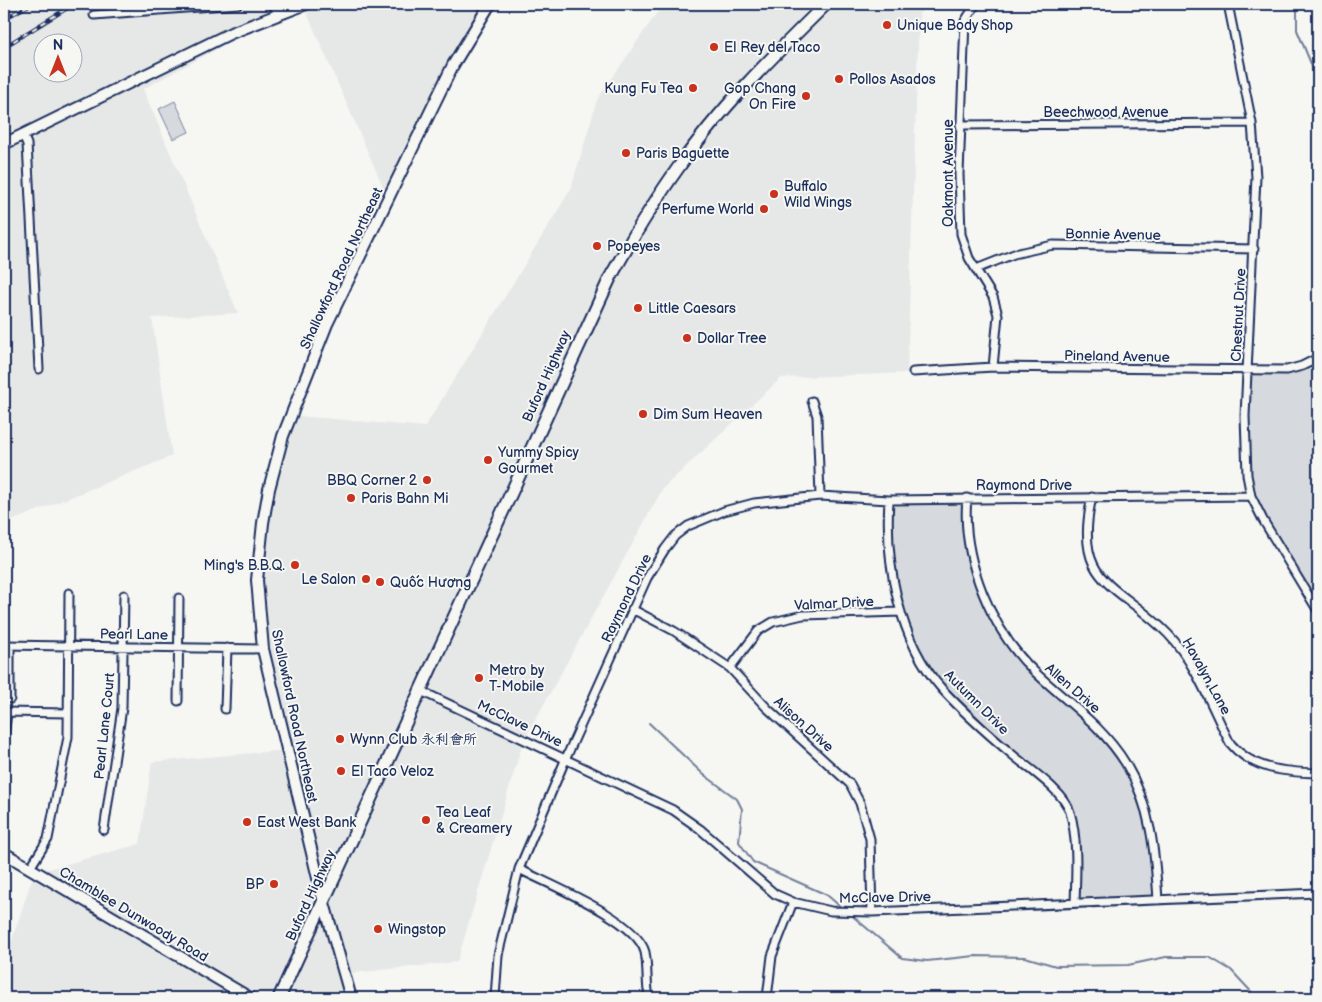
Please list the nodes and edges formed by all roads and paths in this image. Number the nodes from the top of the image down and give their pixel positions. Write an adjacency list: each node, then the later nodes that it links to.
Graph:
1 (238, 4): 9 (street)
2 (272, 4): 8 (street)
3 (306, 4): 8 (street)
4 (490, 4): 38 (street, Shallowford Road Northeast)
5 (826, 4): 40 (main road, Buford Highway)
6 (976, 4): 11 (street, Oakmont Avenue)
7 (1228, 4): 10 (street, Chestnut Drive)
8 (279, 13): 12 (street)
9 (94, 15)
10 (1252, 124): 11 (street, Beechwood Avenue); 14 (street, Chestnut Drive)
11 (960, 125): 15 (street, Oakmont Avenue)
12 (23, 135): 13 (street); 18 (street)
13 (4, 144)
14 (1254, 249): 15 (street, Bonnie Avenue); 19 (street, Chestnut Drive)
15 (976, 269): 17 (street, Oakmont Avenue)
16 (1318, 358): 19 (street, Pineland Avenue)
17 (993, 367): 19 (street, Pineland Avenue); 20 (street, Pineland Avenue)
18 (39, 369)
19 (1248, 370): 23 (street, Chestnut Drive)
20 (914, 372)
21 (812, 401): 22 (street)
22 (820, 496): 26 (street, Raymond Drive); 30 (street, Raymond Drive)
23 (1251, 496): 24 (street, Raymond Drive); 31 (street, Chestnut Drive)
24 (1092, 497): 25 (street, Raymond Drive); 48 (street, Havalyn Lane)
25 (967, 498): 26 (street, Raymond Drive); 54 (street, Allen Drive)
26 (889, 500): 32 (street, Autumn Drive)
27 (69, 593): 34 (street)
28 (124, 595): 35 (street, Pearl Lane Court)
29 (179, 598): 36 (street)
30 (632, 609): 39 (street, Alison Drive); 47 (street, Raymond Drive)
31 (1318, 611)
32 (901, 612): 39 (street, Valmar Drive); 56 (street, Autumn Drive)
33 (7, 645): 34 (street, Pearl Lane); 41 (street)
34 (68, 646): 35 (street, Pearl Lane); 45 (street)
35 (124, 647): 36 (street, Pearl Lane); 49 (street, Pearl Lane Court)
36 (179, 647): 37 (street, Pearl Lane); 42 (street)
37 (227, 648): 38 (street, Pearl Lane); 43 (street)
38 (263, 649): 57 (street, Shallowford Road Northeast)
39 (730, 668): 58 (street, Alison Drive)
40 (421, 690): 47 (street, McClave Drive); 57 (main road, Buford Highway)
41 (10, 699)
42 (178, 701)
43 (225, 709)
44 (6, 712): 45 (street); 46 (street)
45 (68, 713): 51 (street)
46 (4, 735)
47 (566, 758): 52 (street, Raymond Drive); 55 (street, McClave Drive)
48 (1318, 773)
49 (104, 830)
50 (4, 853): 51 (street, Chamblee Dunwoody Road)
51 (30, 868): 59 (street, Chamblee Dunwoody Road)
52 (519, 869): 62 (street, Raymond Drive); 63 (street)
53 (1318, 893): 54 (street, McClave Drive)
54 (1158, 900): 56 (street, McClave Drive)
55 (793, 902): 58 (street, McClave Drive); 64 (street)
56 (1075, 903): 58 (street, McClave Drive)
57 (324, 904): 60 (main road, Buford Highway); 61 (street, Shallowford Road Northeast)
58 (872, 912)
59 (250, 998)
60 (279, 998)
61 (351, 998)
62 (495, 998)
63 (649, 998)
64 (767, 998)

